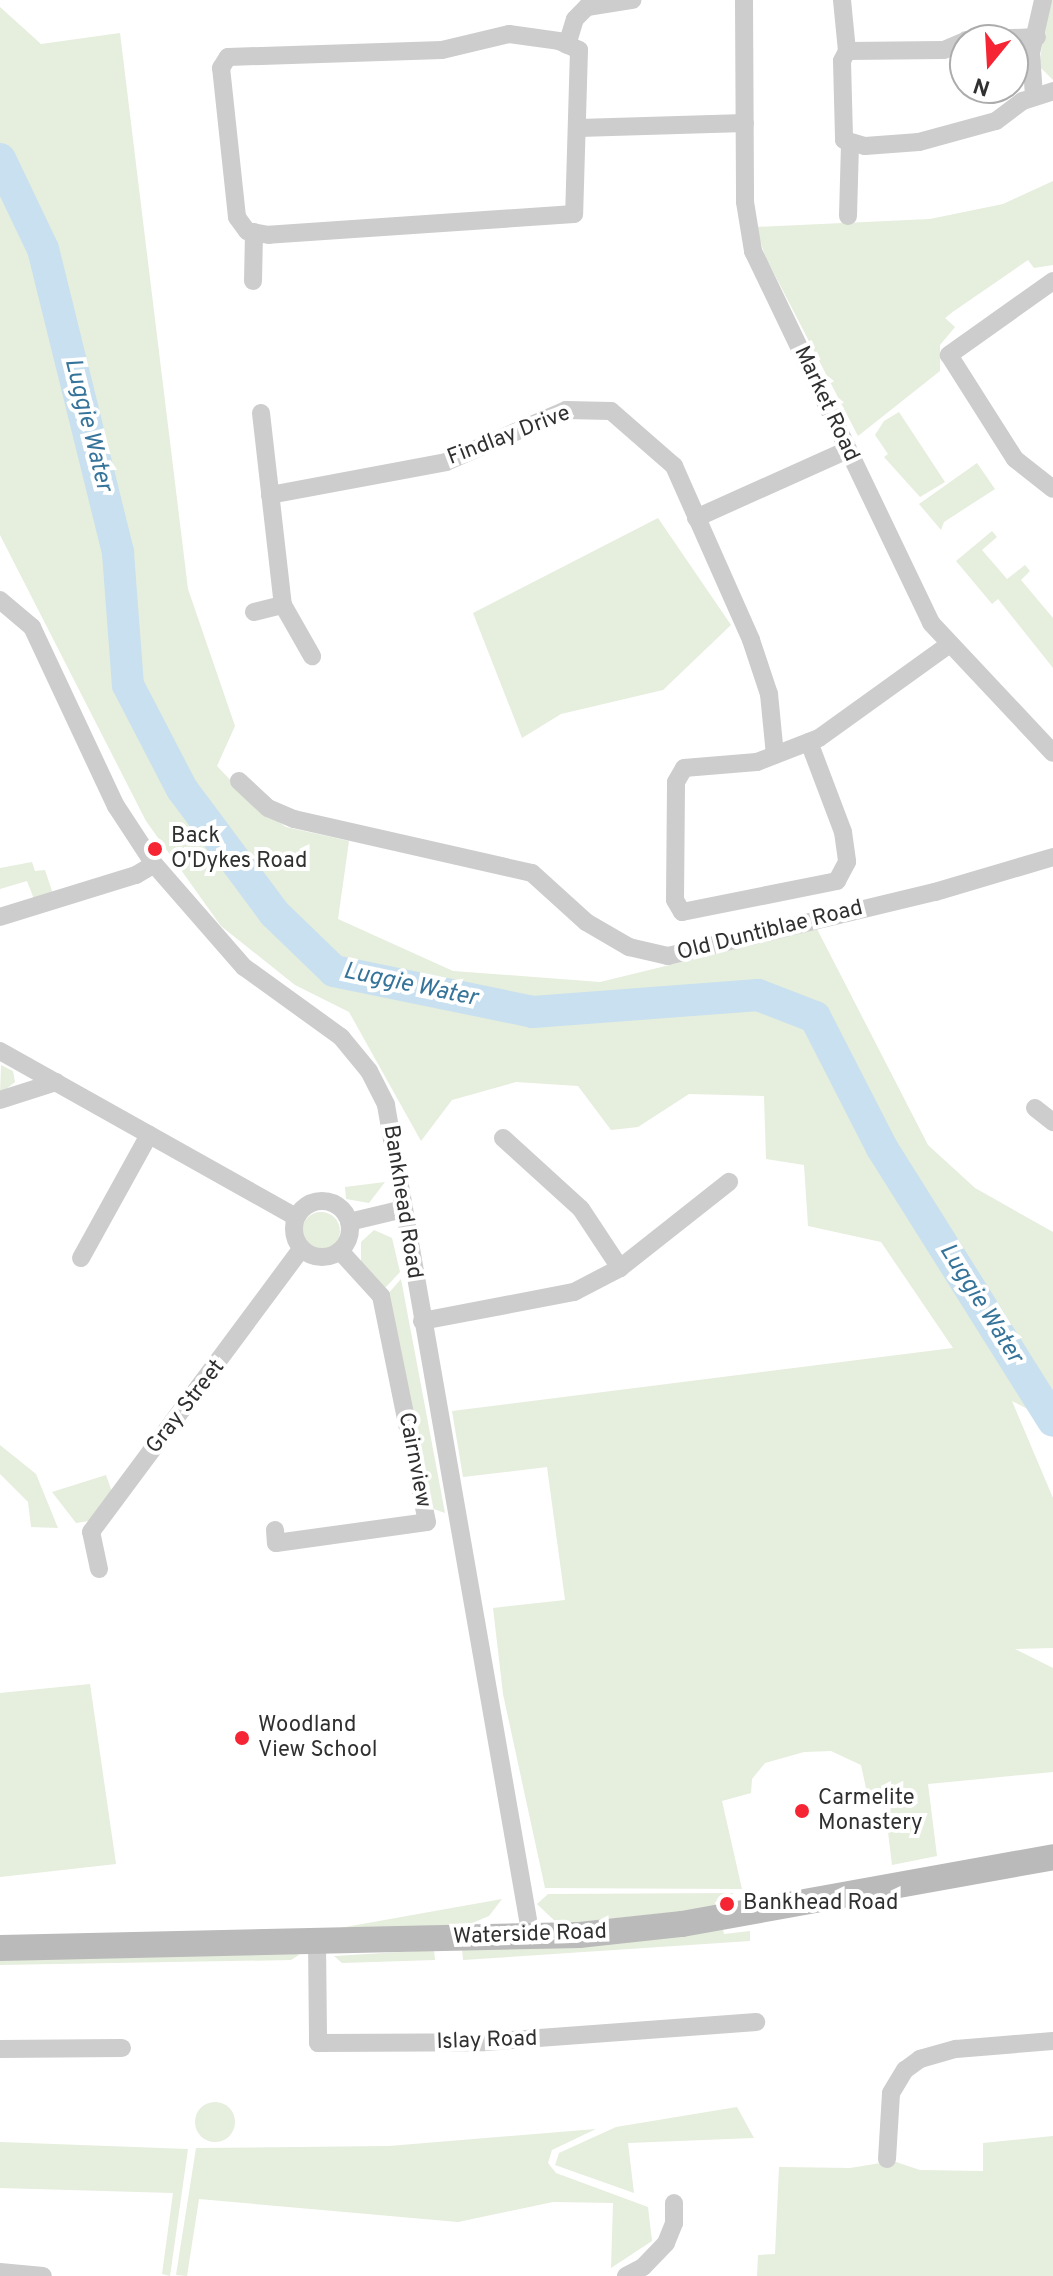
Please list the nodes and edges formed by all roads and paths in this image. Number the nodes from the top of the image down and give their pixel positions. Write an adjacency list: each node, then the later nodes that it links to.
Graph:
1 (632, 0): 7 (street)
2 (744, 0): 12 (street, Market Road)
3 (842, 0): 9 (street)
4 (1043, 0): 6 (street)
5 (1029, 37): 6 (street)
6 (1037, 37): 11 (street)
7 (567, 45): 13 (street); 16 (street)
8 (949, 48): 9 (street)
9 (847, 51): 14 (street)
10 (1053, 91): 11 (street)
11 (1034, 96): 14 (street)
12 (745, 123): 13 (street); 20 (street, Market Road)
13 (579, 128): 16 (street)
14 (850, 143): 15 (street)
15 (848, 216)
16 (254, 232): 17 (street)
17 (253, 281)
18 (1053, 281): 21 (street)
19 (261, 413): 22 (street)
20 (847, 450): 23 (street); 27 (street, Market Road)
21 (1053, 489)
22 (270, 495): 23 (street, Findlay Drive); 25 (street)
23 (696, 518): 31 (street, Findlay Drive)
24 (0, 600): 34 (street, Bankhead Road)
25 (283, 605): 26 (street); 28 (street)
26 (254, 612)
27 (950, 644): 29 (street); 30 (street, Market Road)
28 (312, 656)
29 (809, 742): 31 (street); 31 (street)
30 (1053, 753)
31 (775, 755)
32 (239, 781): 33 (street, Old Duntiblae Road)
33 (1053, 857)
34 (154, 864): 35 (street); 44 (street, Bankhead Road)
35 (0, 917)
36 (0, 1052): 37 (street)
37 (56, 1082): 38 (street); 41 (street)
38 (0, 1100)
39 (1035, 1108): 40 (street)
40 (1053, 1122)
41 (149, 1135): 45 (street); 49 (street)
42 (503, 1138): 50 (street)
43 (729, 1182): 50 (street)
44 (403, 1209): 46 (street); 51 (street, Bankhead Road)
45 (296, 1217): 46 (street); 47 (street)
46 (349, 1222): 48 (street)
47 (301, 1249): 48 (street); 53 (street, Gray Street)
48 (340, 1251): 52 (street, Cairnview)
49 (81, 1258)
50 (620, 1268): 51 (street)
51 (422, 1321): 55 (street, Bankhead Road)
52 (275, 1530)
53 (99, 1569)
54 (1053, 1857): 55 (main road, Waterside Road)
55 (531, 1937): 56 (main road, Waterside Road)
56 (317, 1941): 57 (main road, Waterside Road); 58 (street, Islay Road)
57 (0, 1948)
58 (756, 2022)
59 (1053, 2041): 62 (street)
60 (122, 2048): 61 (street)
61 (0, 2049)
62 (887, 2159)
63 (674, 2203): 66 (street)
64 (0, 2272): 65 (street)
65 (43, 2276)
66 (626, 2276)

